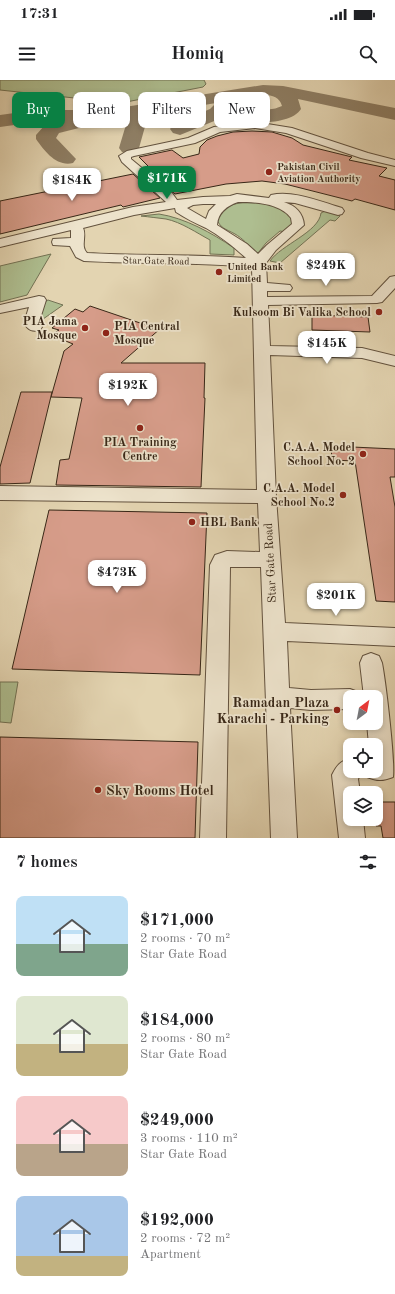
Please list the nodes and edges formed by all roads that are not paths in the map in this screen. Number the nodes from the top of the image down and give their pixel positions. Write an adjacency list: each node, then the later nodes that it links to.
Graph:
1 (395, 163): 6 (street)
2 (254, 198): 3 (street); 5 (street); 10 (street)
3 (231, 200): 4 (street); 9 (street)
4 (188, 202): 6 (street); 9 (street)
5 (311, 203): 7 (street); 10 (street)
6 (174, 204): 8 (street)
7 (338, 210)
8 (131, 211): 9 (street); 11 (street)
9 (205, 223): 15 (street)
10 (298, 225): 15 (street)
11 (75, 226): 13 (street); 14 (street)
12 (58, 242): 14 (street)
13 (0, 243)
14 (78, 247): 15 (street, Star Gate Road)
15 (258, 263): 18 (street, Star Gate Road)
16 (395, 280): 18 (street)
17 (285, 288): 18 (street)
18 (260, 294): 21 (street, Star Gate Road)
19 (0, 308): 20 (street)
20 (35, 327)
21 (263, 350): 22 (street); 24 (street, Star Gate Road)
22 (395, 361)
23 (0, 493): 24 (street)
24 (267, 497): 25 (street, Star Gate Road)
25 (270, 560): 26 (street, Star Gate Road); 33 (street)
26 (275, 631): 27 (street); 30 (street, Star Gate Road)
27 (395, 637)
28 (371, 663): 29 (street)
29 (375, 690)
30 (277, 697): 31 (street); 34 (street, Star Gate Road)
31 (343, 699)
32 (345, 778): 35 (street)
33 (213, 838)
34 (284, 838)
35 (352, 838)

